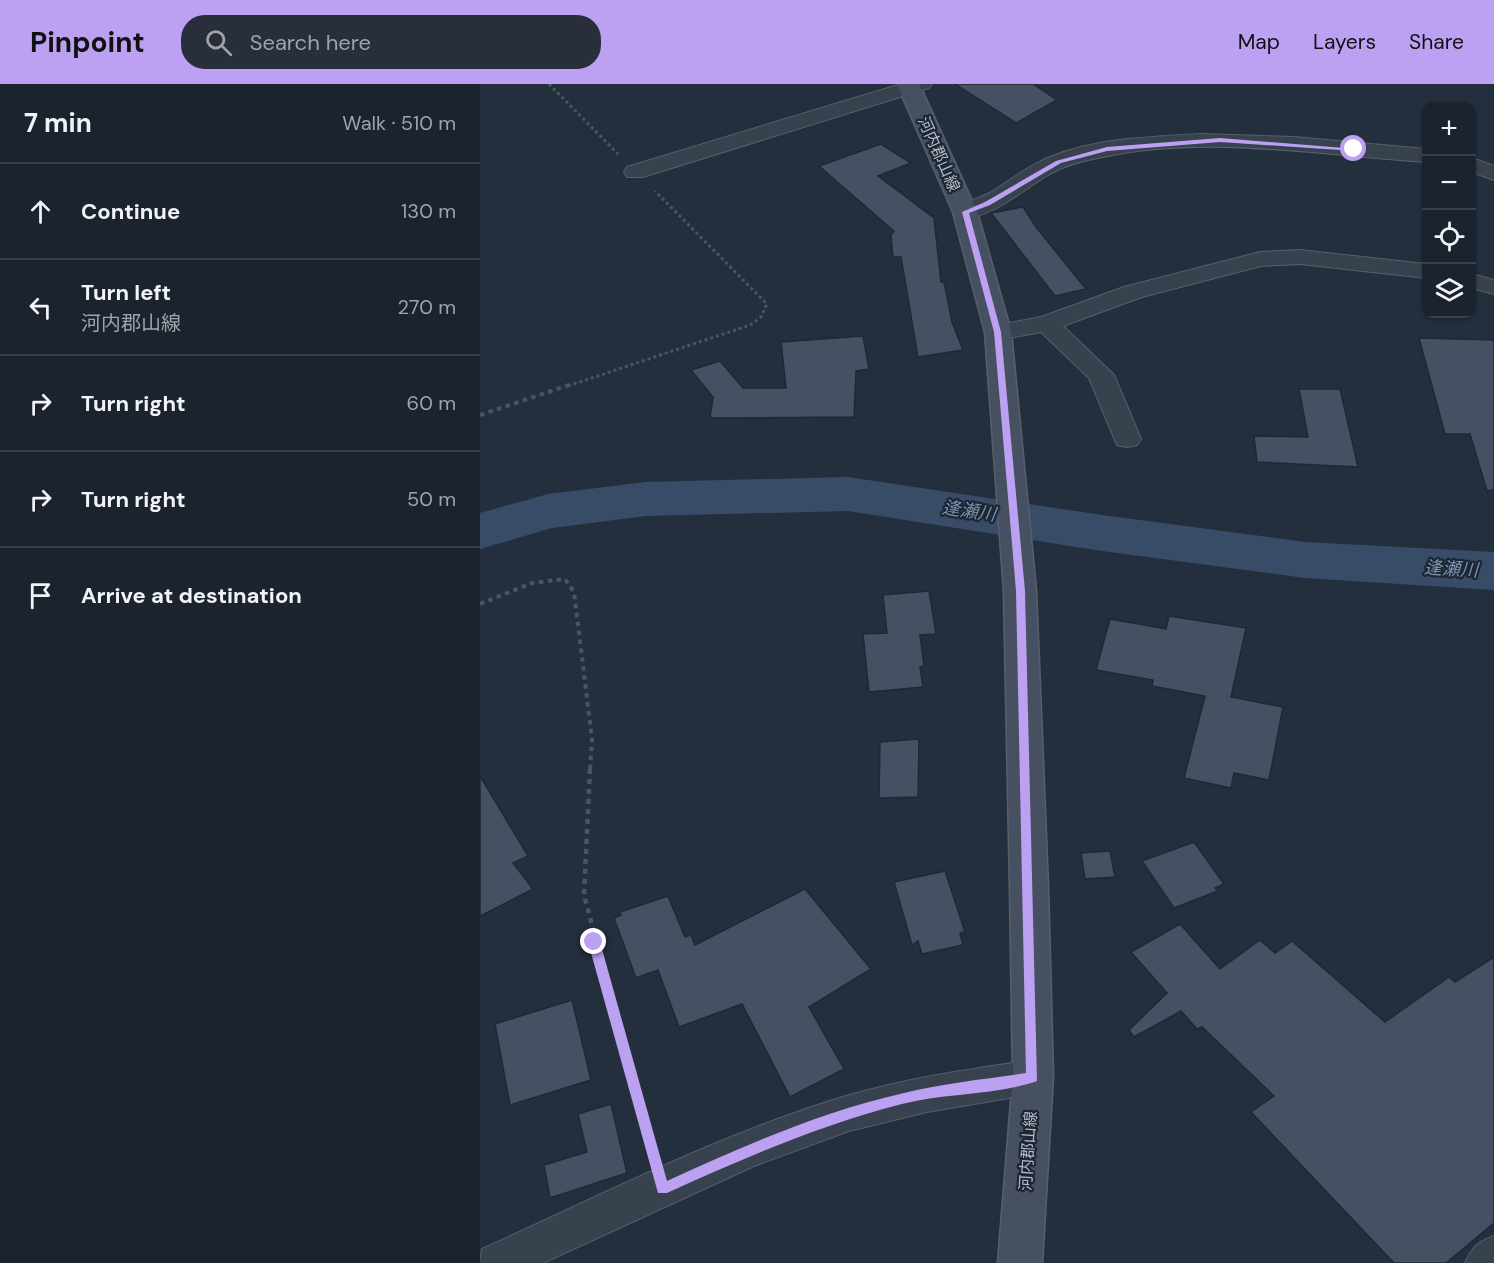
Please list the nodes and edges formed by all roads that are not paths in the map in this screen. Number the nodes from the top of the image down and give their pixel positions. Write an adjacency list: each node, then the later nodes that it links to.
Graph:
1 (913, 85): 4 (street); 6 (main road, 河内郡山線)
2 (1422, 156): 6 (street)
3 (1476, 166): 5 (street)
4 (635, 172)
5 (1494, 173)
6 (965, 212): 11 (main road, 河内郡山線)
7 (1422, 270): 10 (street)
8 (1476, 281): 9 (street)
9 (1494, 287)
10 (1046, 324): 11 (street); 12 (street)
11 (998, 332): 13 (main road, 河内郡山線)
12 (1127, 439)
13 (1033, 1077): 15 (street); 16 (main road, 河内郡山線)
14 (1494, 1256): 17 (street)
15 (497, 1263)
16 (1020, 1263)
17 (1486, 1263)

